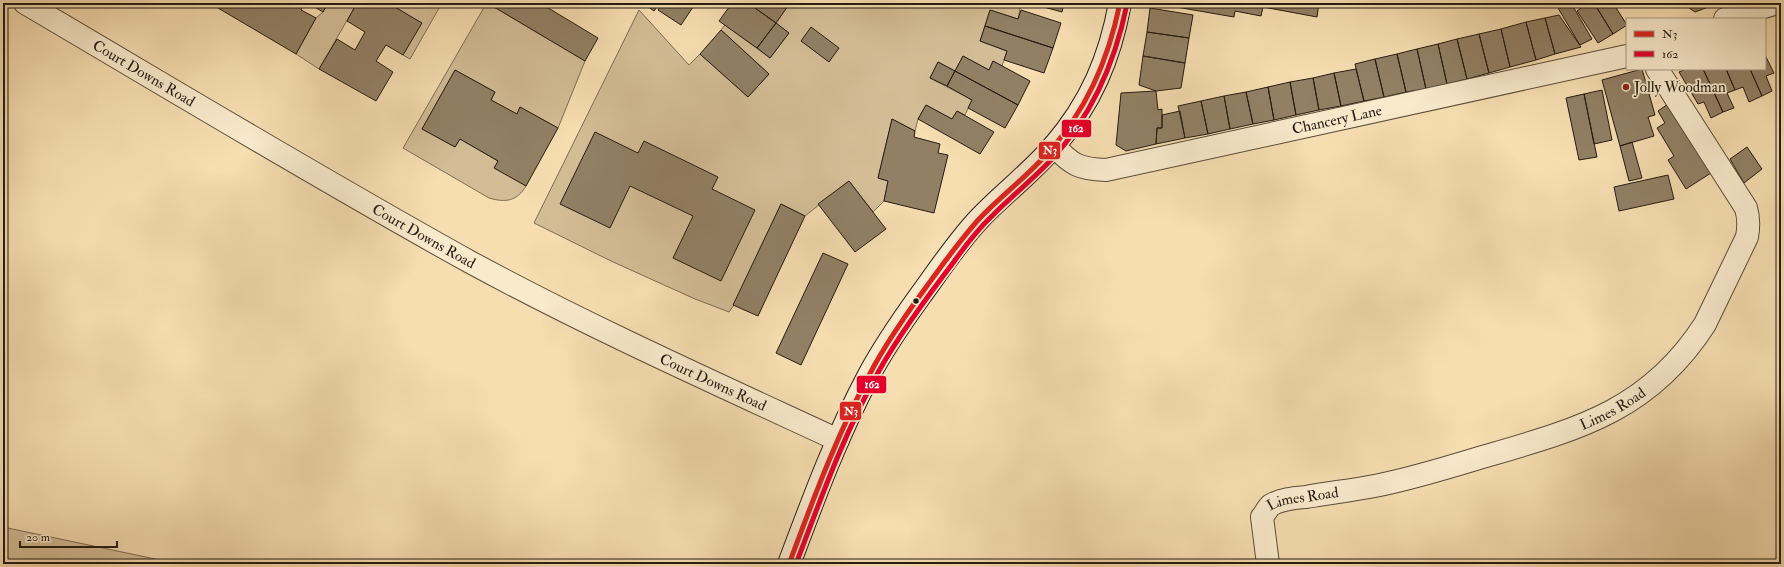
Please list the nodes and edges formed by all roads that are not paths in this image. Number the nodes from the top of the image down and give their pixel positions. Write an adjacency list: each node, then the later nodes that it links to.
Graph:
1 (25, 3): 8 (street, Court Downs Road)
2 (1120, 3): 7 (street)
3 (1777, 3): 4 (street)
4 (1728, 18)
5 (1626, 56): 7 (street, Chancery Lane)
6 (1658, 70): 10 (street, Limes Road)
7 (1054, 146): 8 (street)
8 (838, 440): 9 (street)
9 (789, 564)
10 (1268, 564)

